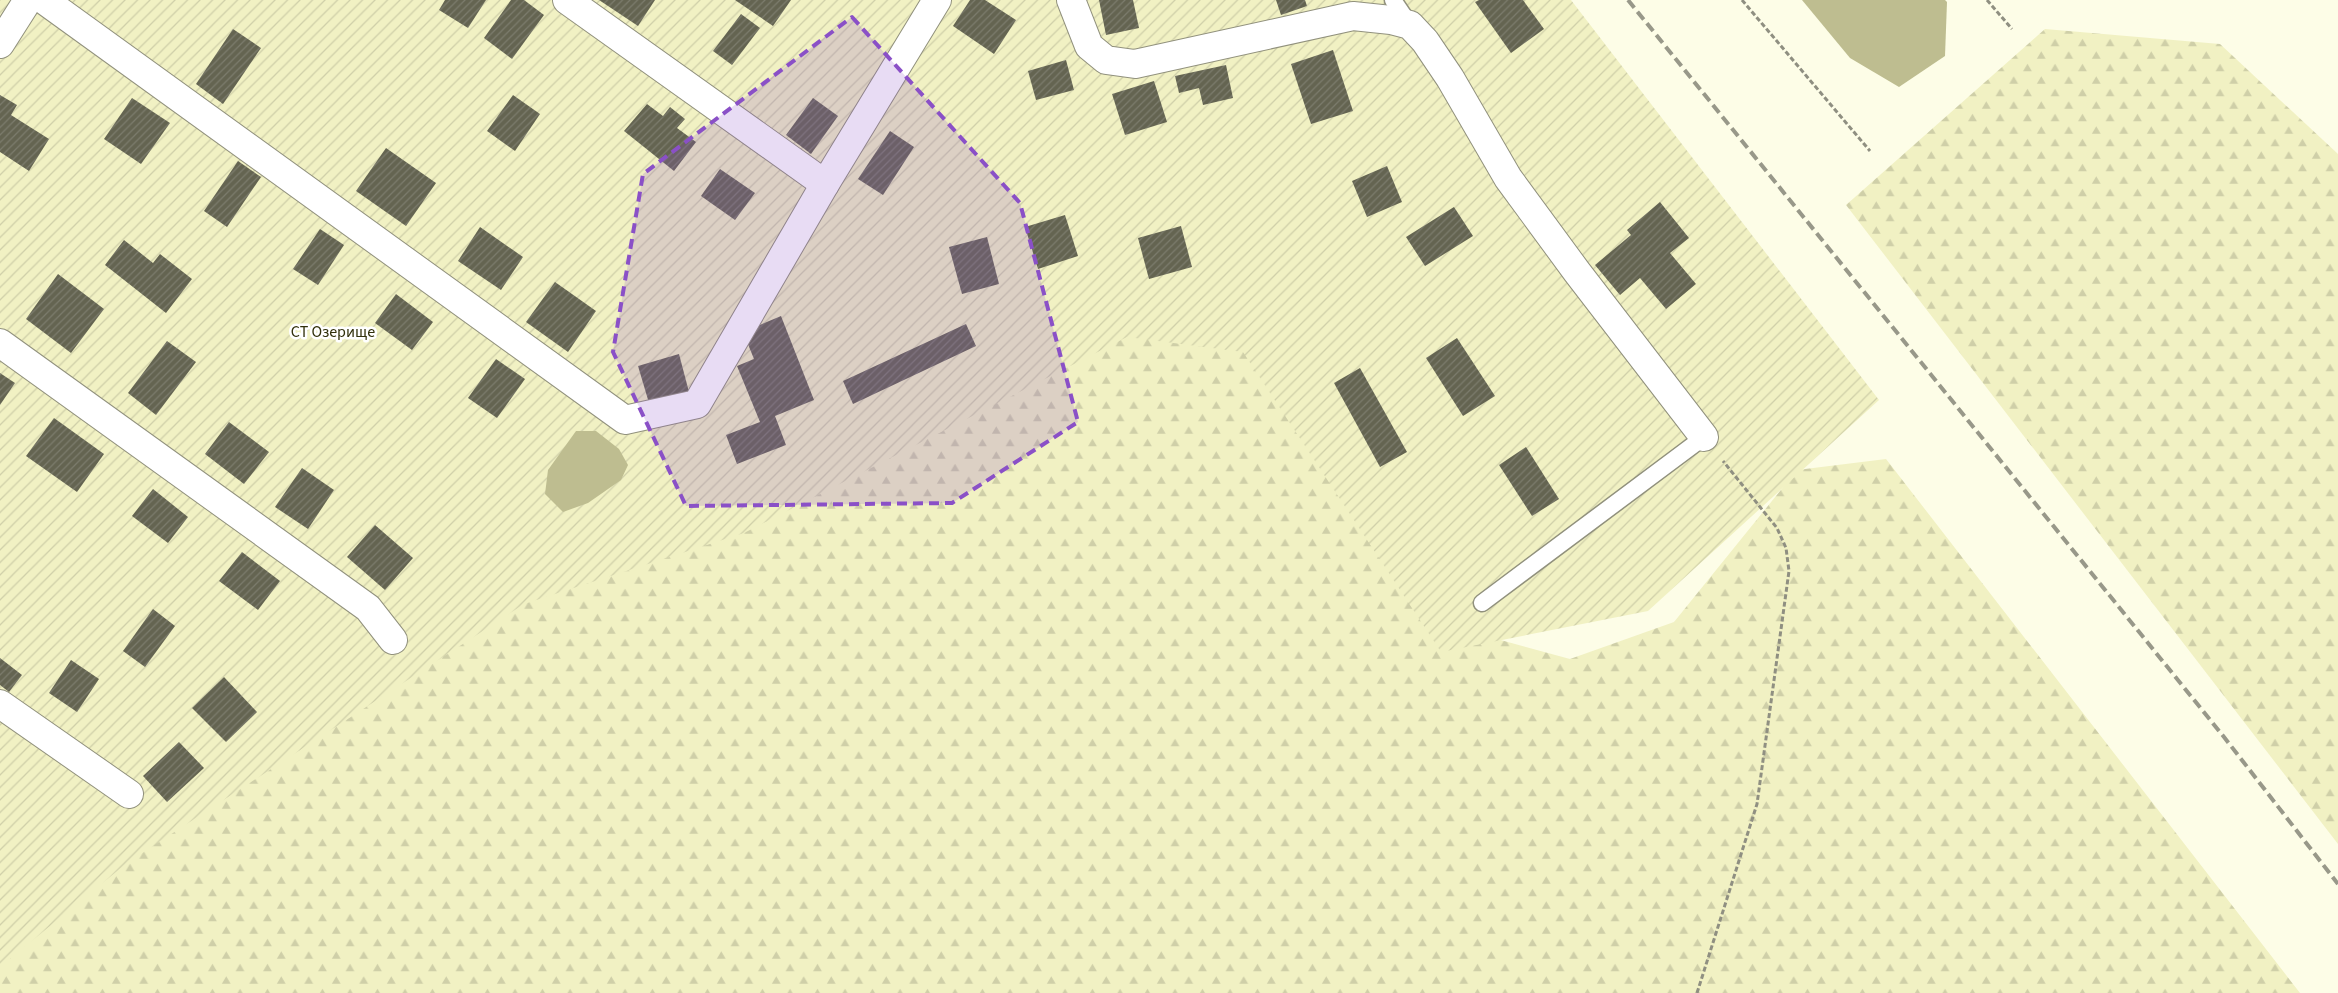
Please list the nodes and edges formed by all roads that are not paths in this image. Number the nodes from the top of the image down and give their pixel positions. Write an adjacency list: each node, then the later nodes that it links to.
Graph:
1 (28, 0): 8 (street)
2 (44, 0): 9 (street)
3 (567, 0): 9 (street)
4 (937, 0): 9 (street)
5 (1071, 0): 7 (street)
6 (1393, 0): 7 (lane)
7 (1410, 25): 11 (street)
8 (0, 44)
9 (825, 184)
10 (0, 343): 13 (street)
11 (1704, 437): 12 (lane)
12 (1482, 603)
13 (393, 640)
14 (0, 704): 15 (street)
15 (129, 794)

